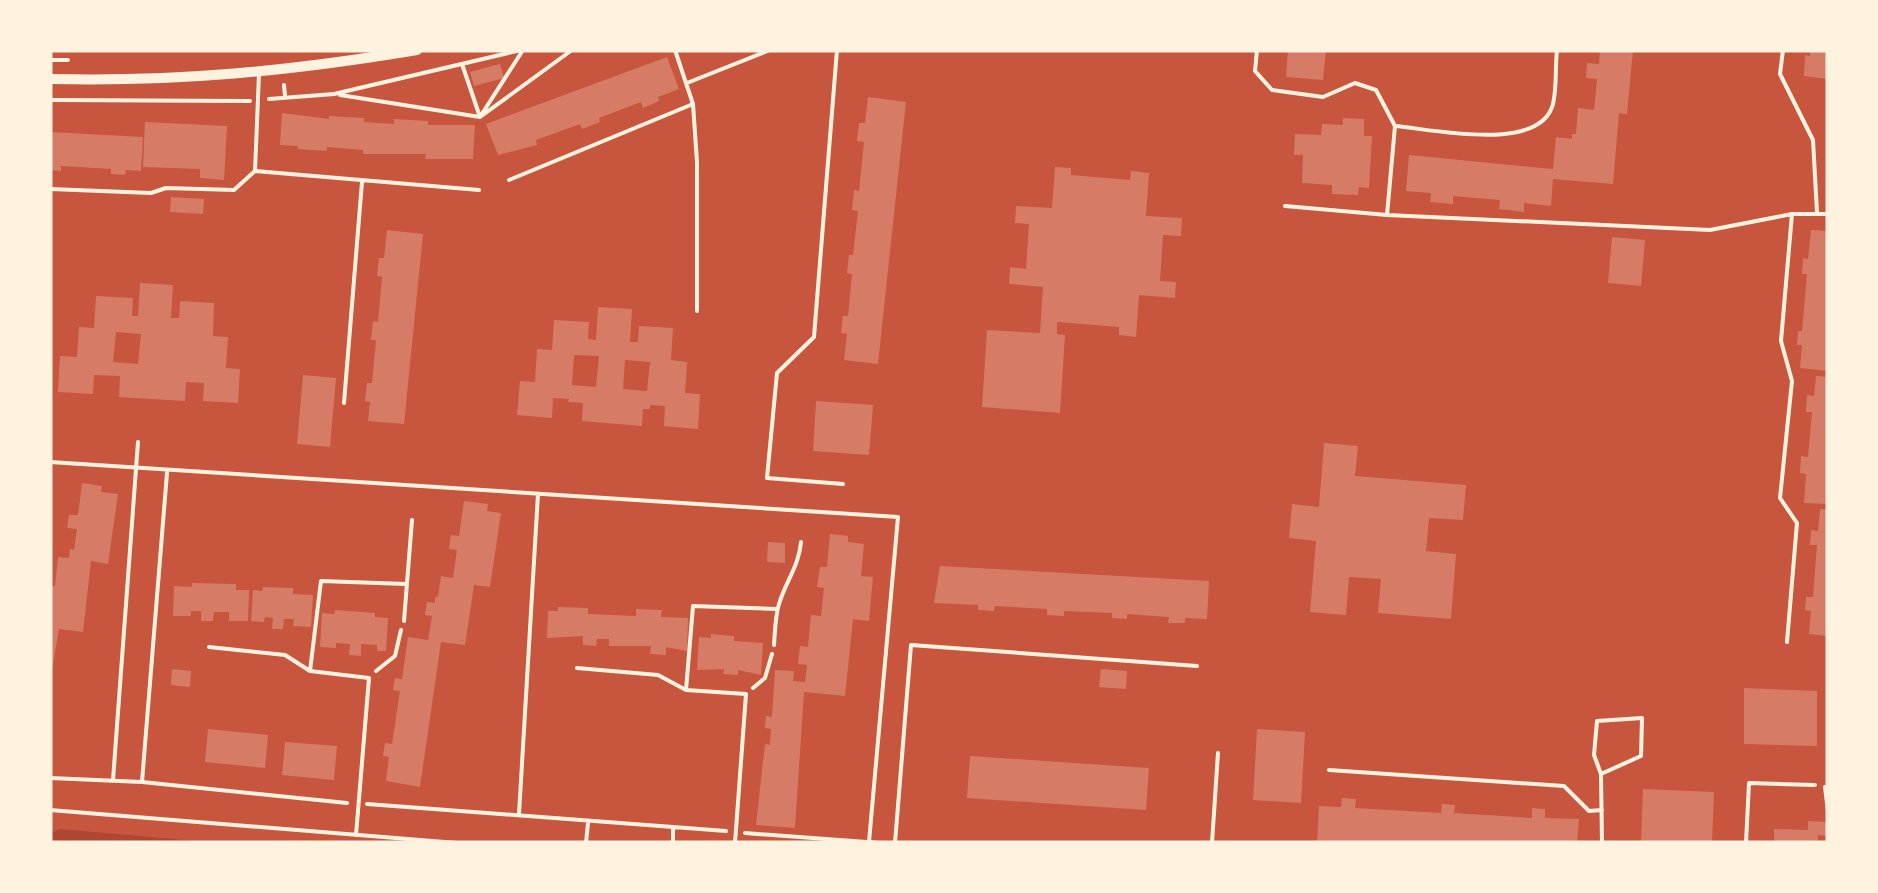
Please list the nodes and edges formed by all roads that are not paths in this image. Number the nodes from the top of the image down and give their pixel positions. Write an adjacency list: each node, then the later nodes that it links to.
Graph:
1 (417, 50): 8 (street)
2 (675, 50): 10 (lane)
3 (770, 50): 10 (lane)
4 (837, 50): 25 (lane)
5 (1257, 50): 12 (lane)
6 (1556, 50): 12 (lane)
7 (1782, 50): 21 (lane)
8 (259, 74): 9 (street); 13 (lane)
9 (50, 79)
10 (686, 83): 11 (lane)
11 (693, 104): 14 (lane); 23 (lane)
12 (1395, 126): 19 (lane)
13 (254, 171): 15 (lane); 16 (lane)
14 (510, 180)
15 (362, 182): 17 (lane); 24 (lane)
16 (50, 189)
17 (478, 190)
18 (1285, 206): 19 (lane)
19 (1387, 214): 20 (lane)
20 (1792, 214): 21 (lane); 31 (lane)
21 (1817, 214): 22 (lane)
22 (1828, 214)
23 (697, 311)
24 (344, 403)
25 (843, 484)
26 (412, 520): 28 (lane)
27 (800, 542): 29 (lane)
28 (406, 584): 30 (lane); 36 (lane)
29 (777, 609): 32 (lane); 37 (lane)
30 (404, 621)
31 (1787, 642)
32 (774, 645)
33 (209, 647): 36 (lane)
34 (1197, 666): 47 (lane)
35 (576, 668): 37 (lane)
36 (310, 671): 44 (lane)
37 (686, 690): 46 (lane)
38 (1218, 753): 48 (lane)
39 (1329, 770): 43 (lane)
40 (1601, 774): 40 (lane); 43 (lane)
41 (1815, 786): 50 (lane)
42 (50, 810): 44 (lane)
43 (1602, 810): 49 (lane)
44 (356, 835): 45 (lane)
45 (457, 843)
46 (735, 843)
47 (894, 843)
48 (1212, 843)
49 (1602, 843)
50 (1746, 843)

